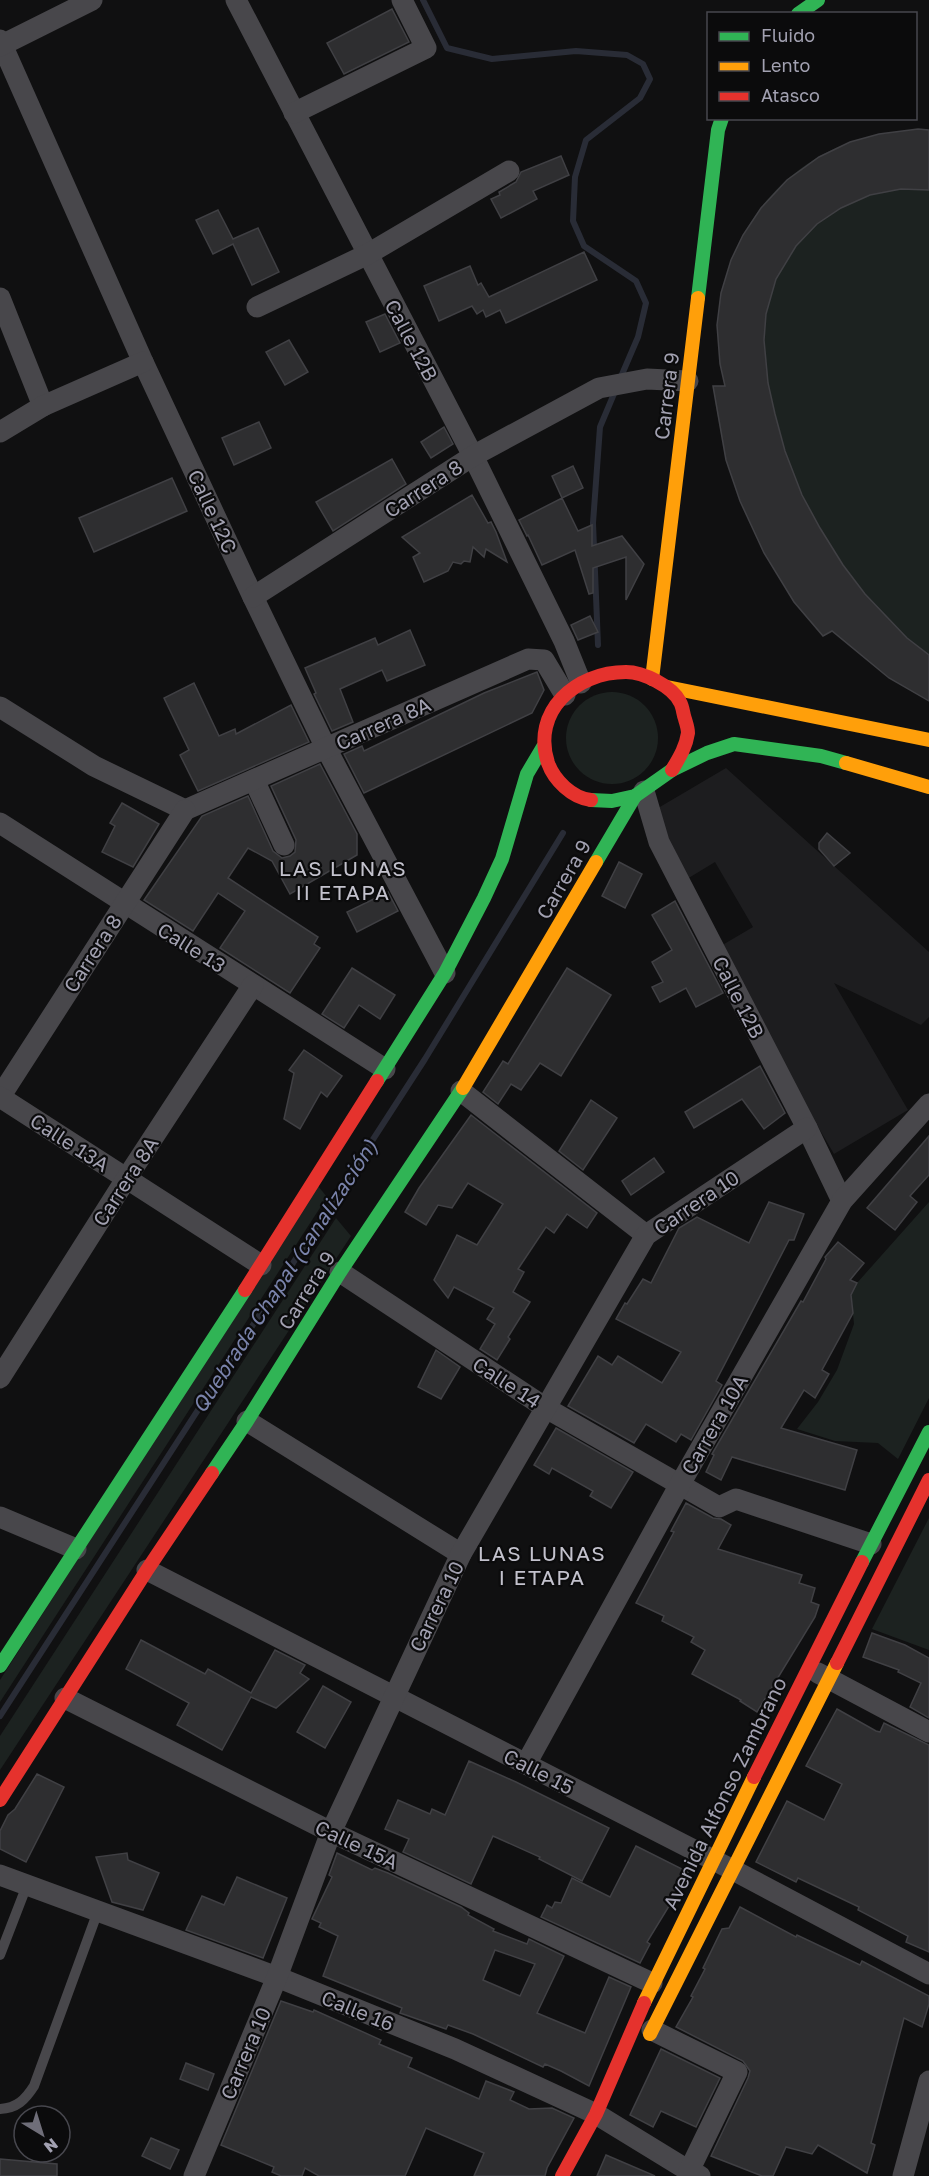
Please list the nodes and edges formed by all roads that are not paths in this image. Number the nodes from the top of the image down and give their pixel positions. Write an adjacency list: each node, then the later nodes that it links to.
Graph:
1 (92, 0): 5 (street)
2 (236, 0): 8 (street, Calle 12B)
3 (402, 0): 8 (street)
4 (818, 0): 6 (main road)
5 (70, 5): 7 (street)
6 (801, 12)
7 (1, 43): 14 (street, Calle 12C)
8 (294, 113): 11 (street, Calle 12B)
9 (721, 120): 15 (main road, Carrera 9)
10 (509, 171): 11 (street)
11 (368, 254): 13 (street); 18 (street, Calle 12B)
12 (0, 298): 16 (street)
13 (257, 307)
14 (142, 362): 16 (street); 19 (street, Calle 12C)
15 (688, 381): 18 (street, Carrera 8); 20 (main road, Carrera 9)
16 (44, 406): 17 (street)
17 (0, 432)
18 (473, 456): 19 (street, Carrera 8); 22 (street, Calle 12B)
19 (253, 597): 28 (street, Calle 12C)
20 (652, 679): 21 (main road); 22 (main road)
21 (667, 687): 24 (main road); 29 (main road)
22 (573, 689): 27 (main road); 28 (street, Carrera 8A)
23 (0, 707): 33 (street)
24 (850, 725): 25 (main road); 26 (main road)
25 (929, 740)
26 (879, 744)
27 (543, 747): 32 (main road); 37 (main road)
28 (326, 748): 30 (street, Carrera 8A); 37 (street, Calle 12C)
29 (672, 770): 31 (main road); 32 (main road)
30 (254, 780): 33 (street, Carrera 8A); 35 (street)
31 (929, 787)
32 (639, 793): 40 (main road, Carrera 9); 43 (street, Calle 12B)
33 (185, 810): 36 (street, Carrera 8)
34 (0, 823): 36 (street, Calle 13)
35 (284, 845)
36 (124, 903): 38 (street, Calle 13); 41 (street, Carrera 8)
37 (445, 973): 39 (main road)
38 (254, 985): 39 (street, Calle 13); 44 (street, Carrera 8A)
39 (385, 1069): 47 (main road)
40 (461, 1091): 46 (street); 48 (main road, Carrera 9)
41 (0, 1097): 44 (street, Calle 13A)
42 (929, 1104): 45 (street, Carrera 10A)
43 (807, 1128): 45 (street, Calle 12B); 46 (street, Carrera 10)
44 (126, 1179): 47 (street, Calle 13A); 49 (street, Carrera 8A)
45 (842, 1201): 54 (street, Carrera 10A)
46 (646, 1235): 50 (street, Carrera 10)
47 (261, 1265): 57 (main road)
48 (340, 1272): 50 (street, Calle 14); 51 (main road, Carrera 9)
49 (0, 1378)
50 (546, 1408): 54 (street, Calle 14); 58 (street, Carrera 10)
51 (247, 1421): 58 (street); 59 (main road, Carrera 9)
52 (929, 1432): 56 (main road, Avenida Alfonso Zambrano)
53 (929, 1480): 63 (main road, Avenida Alfonso Zambrano)
54 (678, 1486): 56 (street, Calle 14); 67 (street, Carrera 10A)
55 (0, 1517): 57 (street)
56 (872, 1544): 62 (main road, Avenida Alfonso Zambrano)
57 (76, 1549): 60 (main road)
58 (461, 1554): 64 (street, Carrera 10)
59 (147, 1570): 64 (street, Calle 15); 65 (main road, Carrera 9)
60 (7, 1643): 61 (main road)
61 (0, 1666)
62 (808, 1668): 63 (street); 70 (main road, Avenida Alfonso Zambrano)
63 (828, 1678): 66 (street); 71 (main road, Avenida Alfonso Zambrano)
64 (393, 1696): 67 (street, Calle 15); 69 (street, Carrera 10)
65 (65, 1698): 68 (main road, Carrera 9); 69 (street, Calle 15A)
66 (929, 1732)
67 (526, 1764): 70 (street, Calle 15)
68 (0, 1800)
69 (331, 1832): 77 (street, Carrera 10); 78 (street, Calle 15A)
70 (712, 1860): 71 (street, Calle 15); 78 (main road, Avenida Alfonso Zambrano)
71 (733, 1870): 76 (street, Calle 15); 79 (main road, Avenida Alfonso Zambrano)
72 (0, 1875): 73 (street, Calle 16)
73 (27, 1886): 74 (street, Calle 16); 75 (lane)
74 (98, 1911): 77 (street, Calle 16); 83 (lane)
75 (0, 1955)
76 (929, 1974)
77 (277, 1977): 84 (street, Calle 16); 87 (street, Carrera 10)
78 (652, 1983): 84 (main road, Avenida Alfonso Zambrano)
79 (652, 2030): 80 (main road, Avenida Alfonso Zambrano); 86 (street)
80 (642, 2050)
81 (929, 2081): 89 (street)
82 (617, 2100): 84 (main road, Avenida Alfonso Zambrano)
83 (0, 2109)
84 (602, 2117): 85 (main road, Avenida Alfonso Zambrano); 86 (street, Calle 16); 88 (main road, Avenida Alfonso Zambrano)
85 (593, 2148)
86 (695, 2174)
87 (194, 2176)
88 (562, 2176)
89 (903, 2176)

